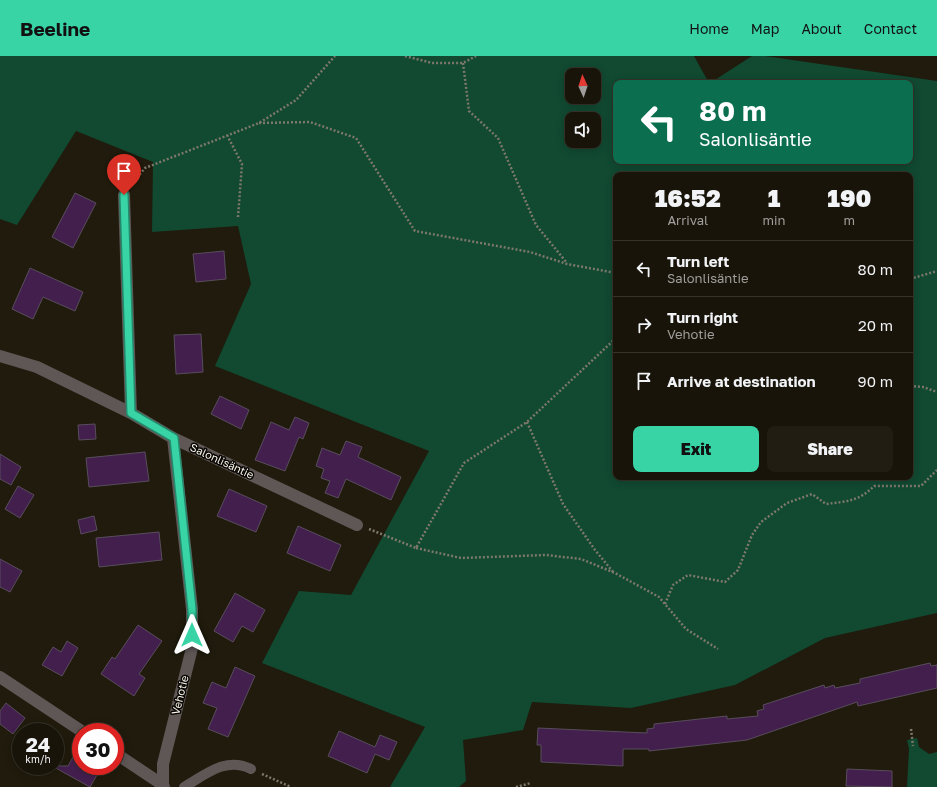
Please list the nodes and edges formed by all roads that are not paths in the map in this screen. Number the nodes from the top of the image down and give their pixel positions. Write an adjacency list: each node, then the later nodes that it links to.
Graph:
1 (124, 195): 3 (street)
2 (0, 356): 3 (street, Salonlisäntie)
3 (131, 413): 4 (street, Salonlisäntie)
4 (174, 438): 5 (street, Salonlisäntie); 10 (street, Vehotie)
5 (357, 525)
6 (0, 677): 7 (street)
7 (72, 725)
8 (124, 759): 10 (street)
9 (251, 769): 11 (lane)
10 (163, 786)
11 (184, 787)

